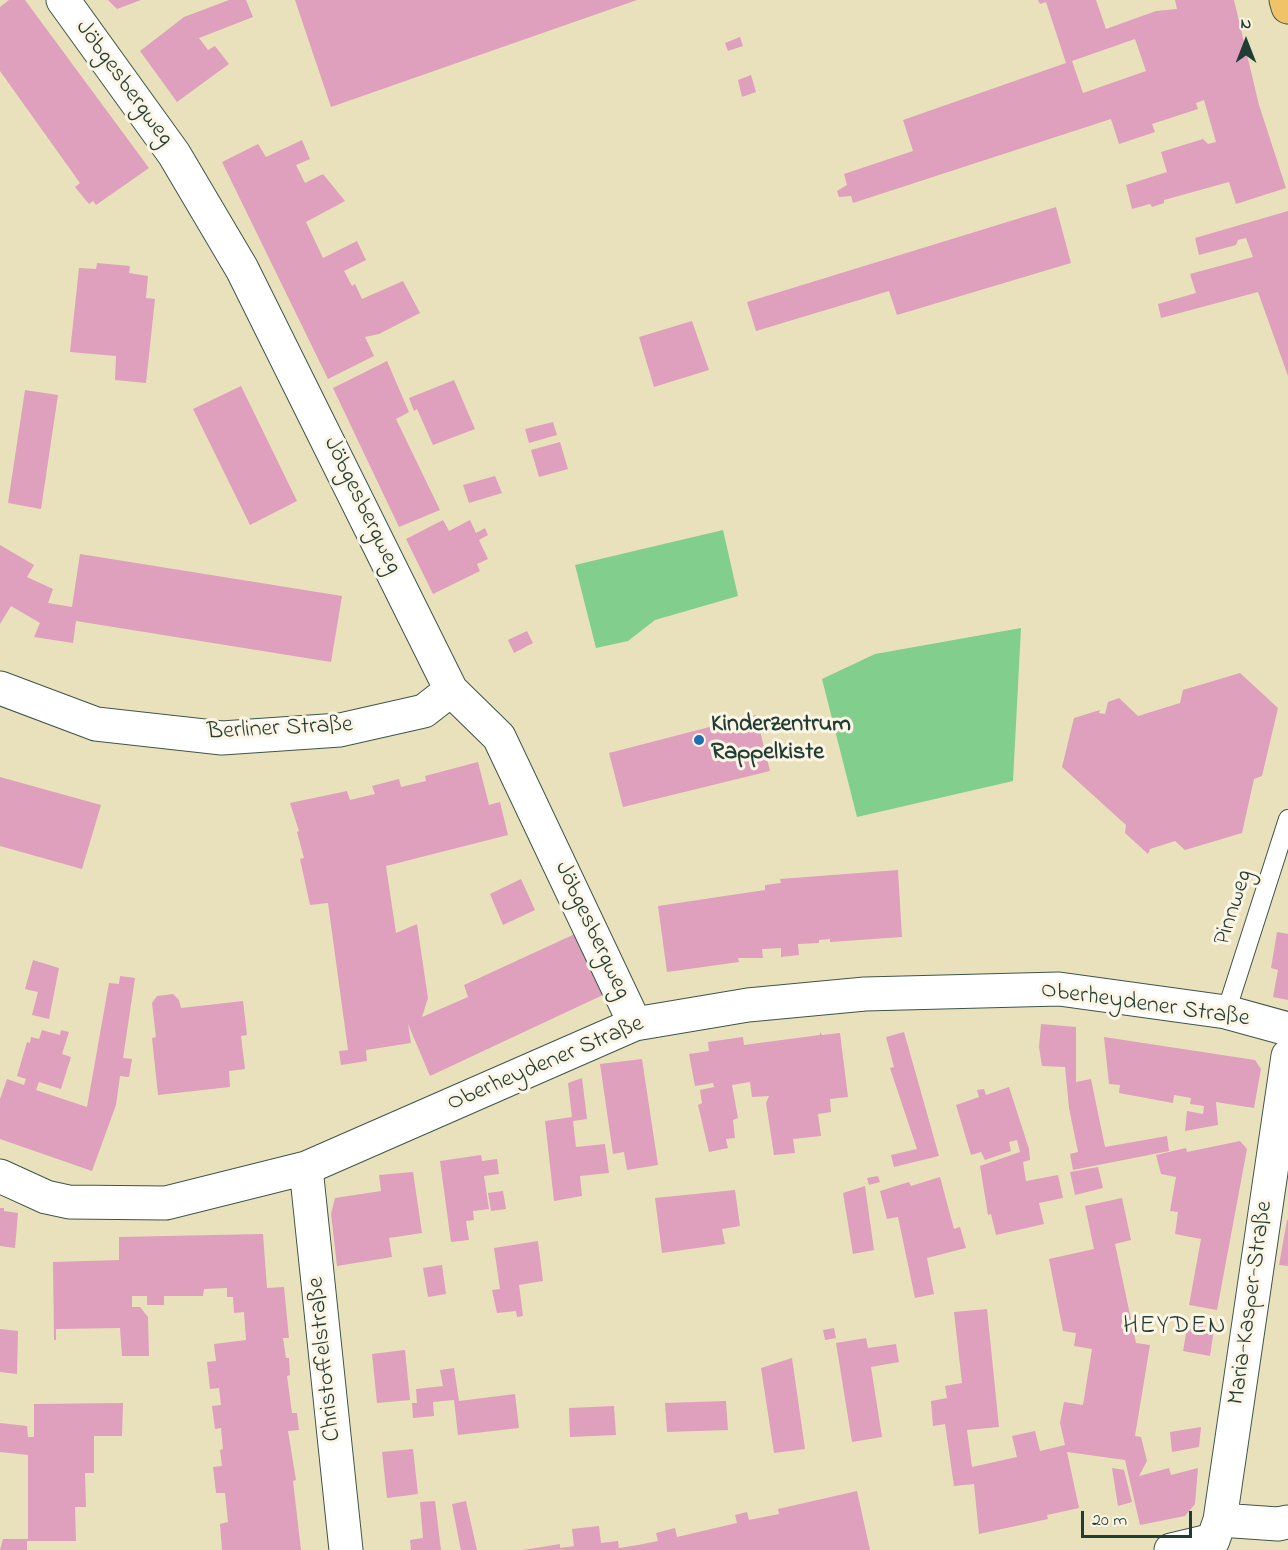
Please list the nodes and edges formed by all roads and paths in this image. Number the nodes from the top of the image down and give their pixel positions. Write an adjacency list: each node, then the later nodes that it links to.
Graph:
1 (63, 0): 5 (street, Jöbgesbergweg)
2 (1286, 0): 3 (main road)
3 (1288, 7)
4 (0, 688): 5 (street, Berliner Straße)
5 (451, 690): 8 (street, Jöbgesbergweg)
6 (1288, 819): 7 (lane, Pinnweg)
7 (1226, 1012): 8 (street, Oberheydener Straße); 9 (street, Oberheydener Straße)
8 (634, 1023): 11 (street, Oberheydener Straße)
9 (1288, 1029)
10 (1288, 1056): 14 (street, Maria-Kasper-Straße)
11 (306, 1168): 12 (street, Oberheydener Straße); 15 (street, Christoffelstraße)
12 (0, 1176)
13 (1288, 1522): 14 (street)
14 (1216, 1537): 16 (street)
15 (346, 1550)
16 (1171, 1550)

